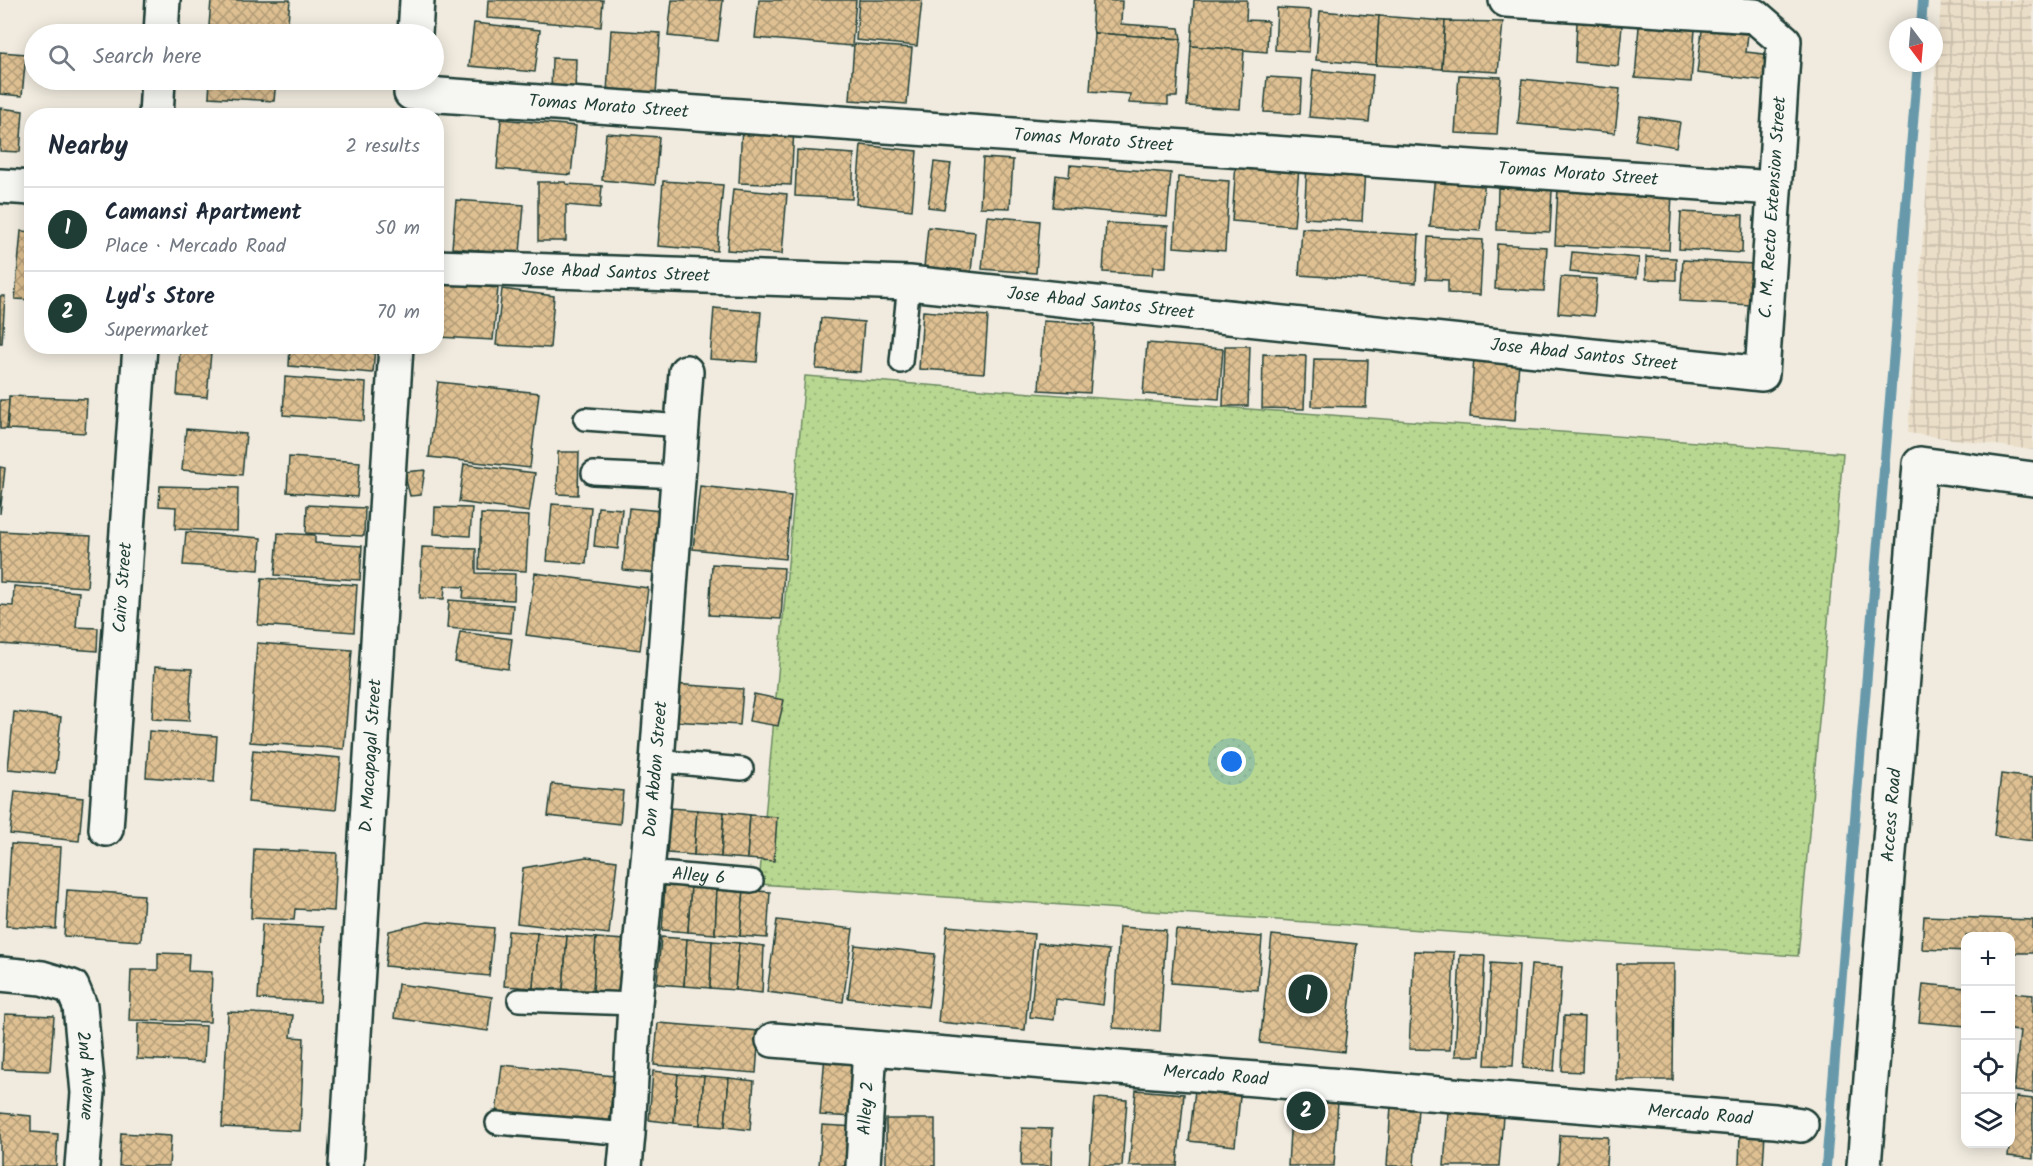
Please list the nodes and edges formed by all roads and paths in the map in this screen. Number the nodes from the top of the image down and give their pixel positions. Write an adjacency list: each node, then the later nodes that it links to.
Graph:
1 (163, 0): 4 (street)
2 (417, 0): 5 (street)
3 (1506, 0): 11 (street, C. M. Recto Extension Street)
4 (162, 24)
5 (416, 24)
6 (157, 90): 8 (street)
7 (411, 96): 11 (street, Tomas Morato Street)
8 (156, 108)
9 (0, 186): 10 (street)
10 (24, 188)
11 (1774, 188): 18 (street, C. M. Recto Extension Street)
12 (444, 267): 13 (street, Jose Abad Santos Street)
13 (909, 283): 16 (lane); 18 (street, Jose Abad Santos Street)
14 (139, 354): 26 (street, Cairo Street)
15 (396, 354): 38 (street, D. Macapagal Street)
16 (901, 362)
17 (686, 372): 20 (street, Don Abdon Street)
18 (1762, 374)
19 (585, 418): 20 (lane)
20 (683, 426): 22 (street, Don Abdon Street)
21 (593, 473): 22 (lane)
22 (678, 477): 24 (street, Don Abdon Street)
23 (2033, 479): 41 (street, Access Road)
24 (657, 761): 25 (lane); 27 (street, Don Abdon Street)
25 (742, 769)
26 (106, 829)
27 (647, 873): 28 (lane, Alley 6); 31 (street, Don Abdon Street)
28 (752, 881)
29 (0, 974): 37 (street, 2nd Avenue)
30 (519, 1000): 31 (lane)
31 (635, 1005): 36 (street, Don Abdon Street)
32 (773, 1040): 33 (street, Mercado Road)
33 (870, 1048): 35 (street, Mercado Road); 40 (street, Alley 2)
34 (497, 1124): 36 (lane)
35 (1801, 1125)
36 (628, 1134): 39 (street, Don Abdon Street)
37 (82, 1166)
38 (346, 1166)
39 (625, 1166)
40 (863, 1166)
41 (1864, 1166)

